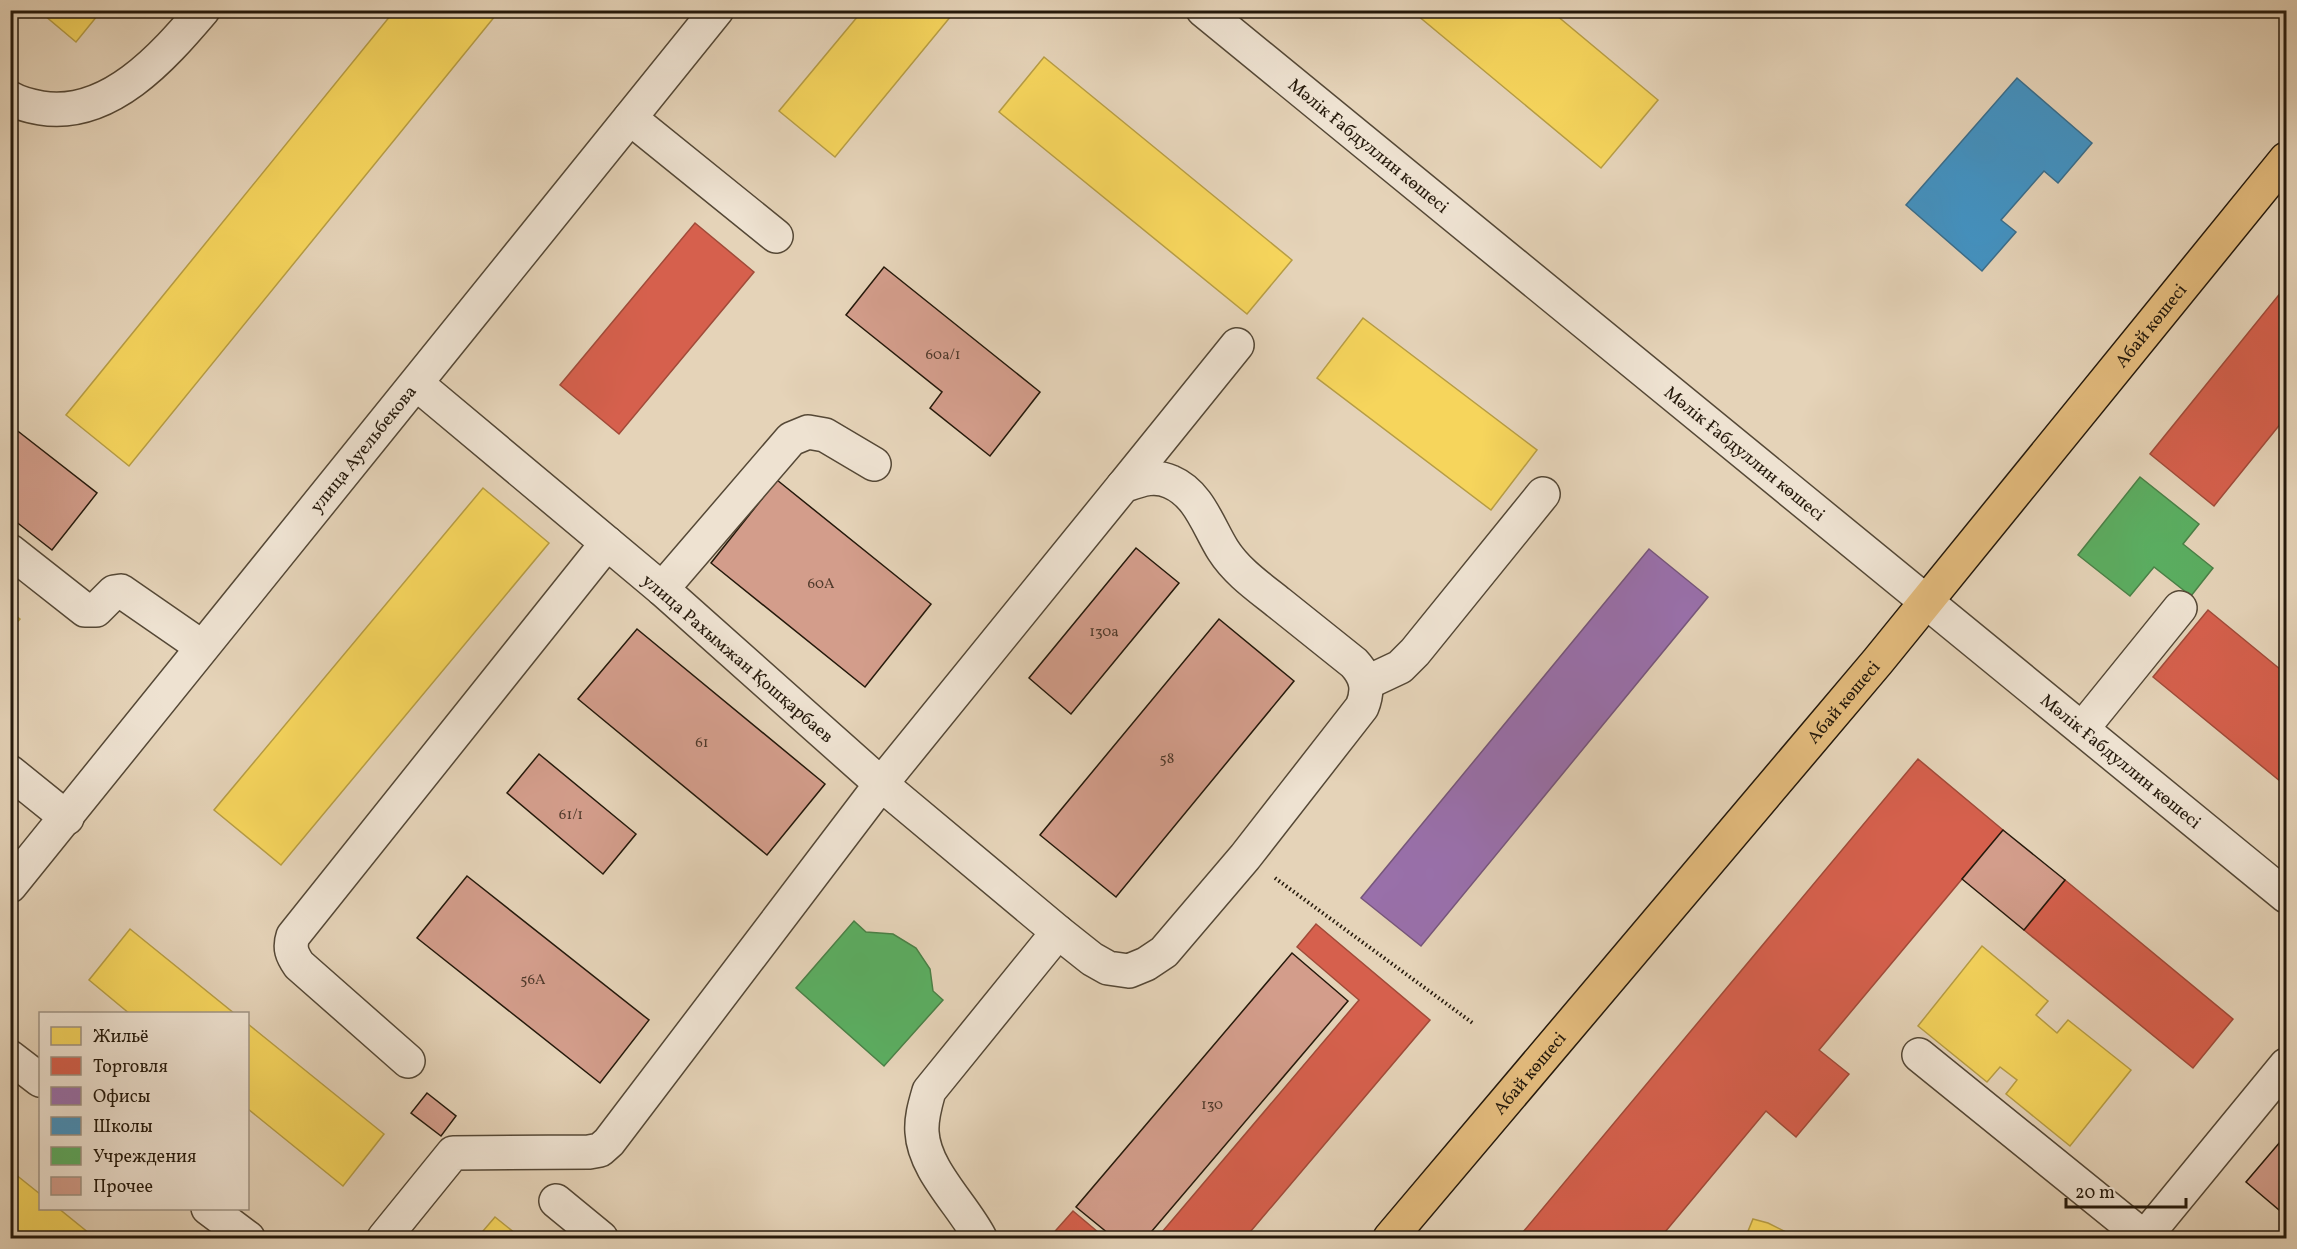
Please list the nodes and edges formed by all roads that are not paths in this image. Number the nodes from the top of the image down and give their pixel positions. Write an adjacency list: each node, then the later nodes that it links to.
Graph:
1 (203, 10): 4 (street)
2 (717, 10): 5 (street, улица Ауельбекова)
3 (1203, 10): 16 (street, Мәлік Ғабдуллин көшесі)
4 (10, 98)
5 (630, 118): 7 (street); 9 (street, улица Ауельбекова)
6 (2286, 159): 16 (main road, Абай көшесі)
7 (776, 236)
8 (1237, 345): 11 (street)
9 (417, 384): 13 (street, улица Рахымжан Қошқарбаев); 18 (street, улица Ауельбекова)
10 (874, 464): 15 (street)
11 (1123, 486): 19 (street); 22 (street)
12 (1543, 495): 19 (street)
13 (607, 543): 15 (street, улица Рахымжан Қошқарбаев); 29 (street)
14 (10, 551): 18 (street)
15 (662, 590): 22 (street, улица Рахымжан Қошқарбаев)
16 (1925, 602): 20 (street, Мәлік Ғабдуллин көшесі); 39 (main road, Абай көшесі)
17 (2180, 608): 20 (street)
18 (202, 647): 23 (street, улица Ауельбекова)
19 (1366, 683): 26 (street, улица Рахымжан Қошқарбаев)
20 (2082, 729): 25 (street, Мәлік Ғабдуллин көшесі)
21 (10, 772): 23 (street)
22 (881, 784): 26 (street, улица Рахымжан Қошқарбаев); 36 (street)
23 (67, 818): 24 (street, улица Ауельбекова)
24 (10, 886)
25 (2286, 896)
26 (1058, 932): 38 (street)
27 (1919, 1055): 34 (street)
28 (10, 1057): 31 (street)
29 (408, 1061)
30 (2286, 1065): 34 (street)
31 (39, 1079)
32 (556, 1201): 37 (street)
33 (209, 1210): 35 (street)
34 (2144, 1238)
35 (248, 1239)
36 (384, 1239)
37 (601, 1239)
38 (980, 1239)
39 (1390, 1239)

